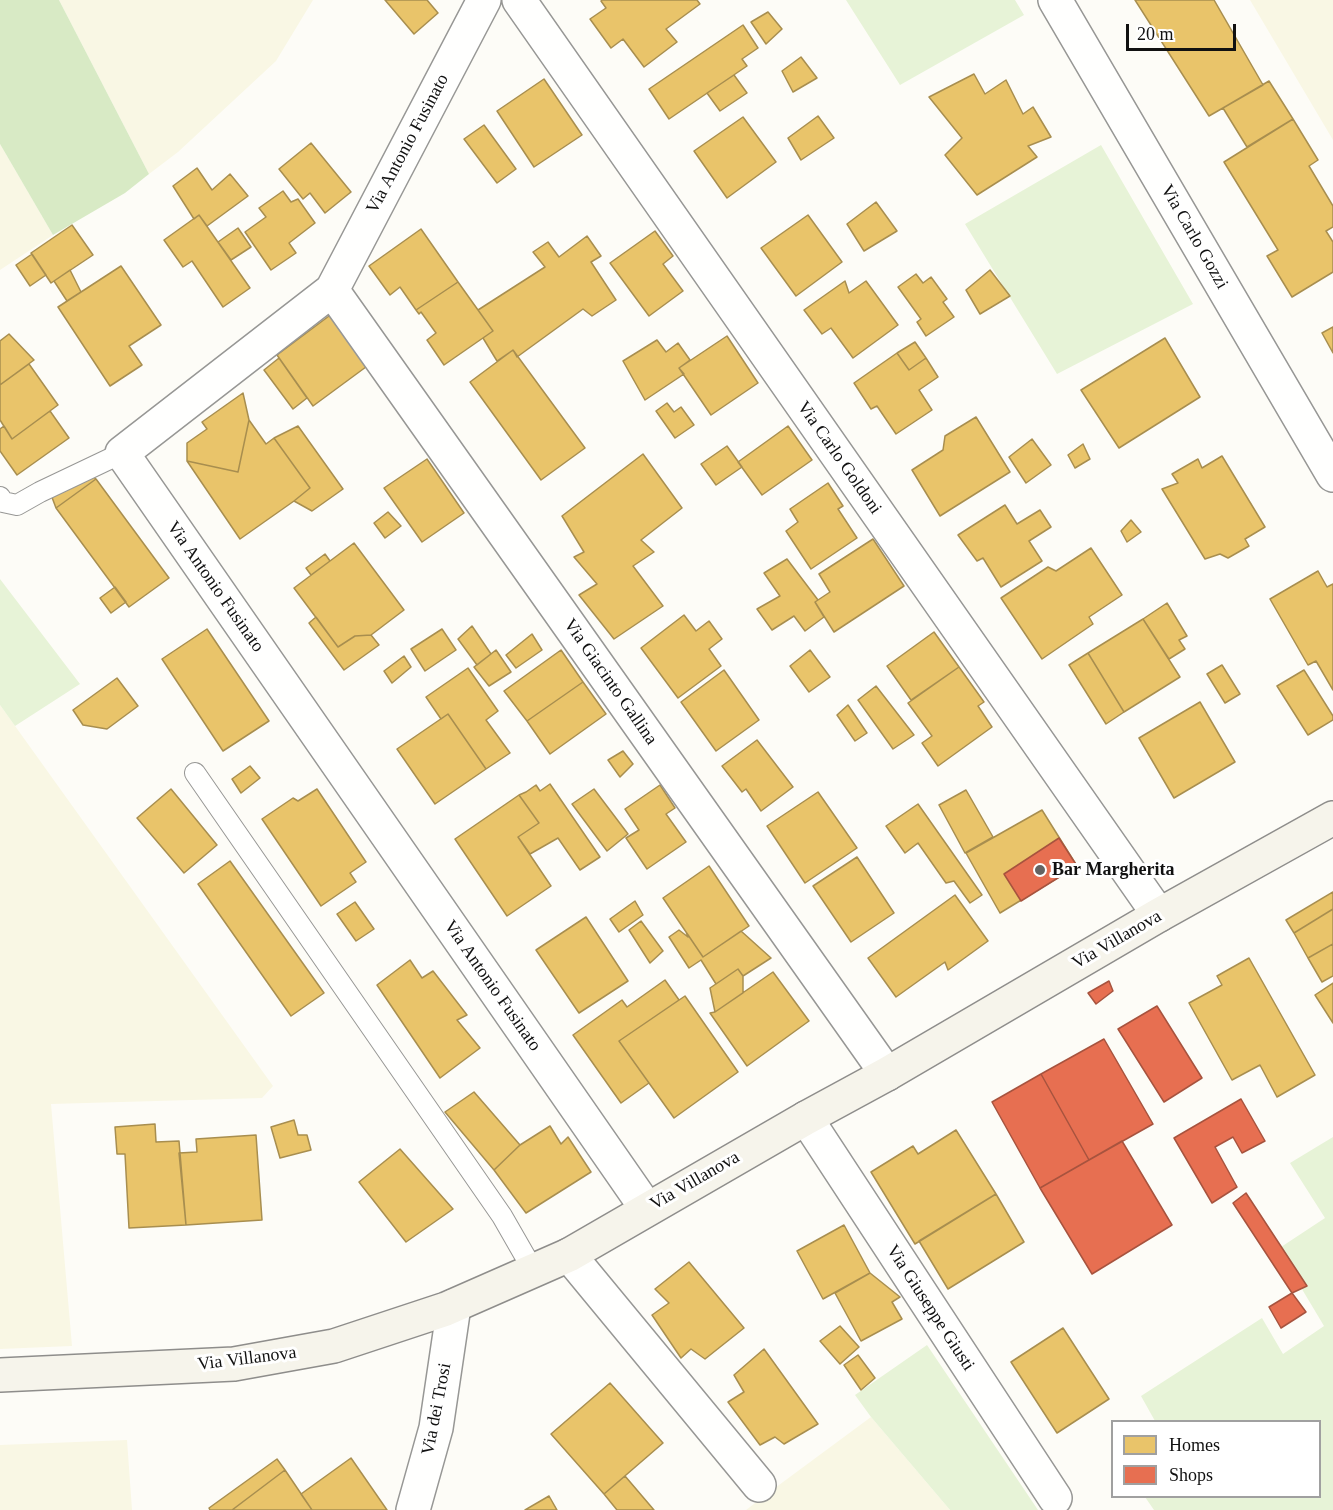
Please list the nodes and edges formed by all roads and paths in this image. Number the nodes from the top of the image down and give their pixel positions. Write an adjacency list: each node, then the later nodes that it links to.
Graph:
1 (484, 0): 4 (street, Via Antonio Fusinato)
2 (519, 0): 10 (street, Via Carlo Goldoni)
3 (1055, 0): 6 (street, Via Carlo Gozzi)
4 (332, 290): 5 (street, Via Antonio Fusinato); 11 (street, Via Giacinto Gallina)
5 (122, 453): 7 (lane); 13 (street, Via Antonio Fusinato)
6 (1333, 475)
7 (0, 497)
8 (195, 773): 15 (lane)
9 (1333, 818): 10 (street, Via Villanova)
10 (1159, 915): 11 (street, Via Villanova)
11 (887, 1074): 12 (street, Via Villanova)
12 (806, 1118): 13 (street, Via Villanova); 19 (street, Via Giuseppe Giusti)
13 (647, 1209): 14 (street, Via Villanova)
14 (569, 1255): 15 (street, Via Villanova); 18 (street)
15 (533, 1270): 16 (street, Via Villanova)
16 (454, 1306): 17 (street, Via Villanova); 20 (street, Via dei Trosi)
17 (0, 1375)
18 (759, 1485)
19 (1054, 1498)
20 (413, 1510)

